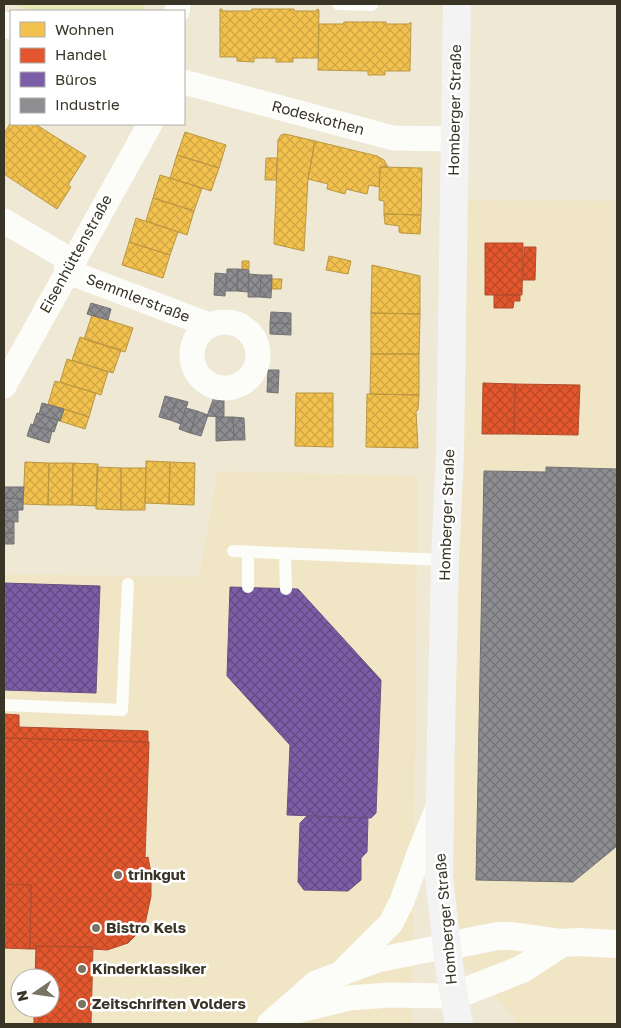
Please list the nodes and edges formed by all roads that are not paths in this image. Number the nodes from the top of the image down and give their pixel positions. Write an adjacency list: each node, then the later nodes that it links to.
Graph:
1 (338, 4): 3 (lane)
2 (457, 4): 6 (main road, Homberger Straße)
3 (372, 5)
4 (185, 82): 6 (street, Rodeskothen)
5 (149, 125): 8 (street, Eisenhüttenstraße)
6 (455, 139): 14 (main road, Homberger Straße)
7 (4, 221): 8 (street, Semmlerstraße)
8 (69, 266): 9 (street, Semmlerstraße); 10 (street, Eisenhüttenstraße)
9 (209, 325)
10 (4, 386)
11 (233, 552): 12 (lane)
12 (248, 552): 13 (lane); 16 (lane)
13 (285, 554): 14 (lane); 17 (lane)
14 (445, 560): 19 (main road, Homberger Straße)
15 (128, 584): 18 (lane)
16 (248, 587)
17 (286, 589)
18 (4, 705)
19 (439, 805): 22 (main road, Homberger Straße); 23 (street)
20 (562, 943): 21 (street); 22 (street); 24 (street)
21 (617, 944)
22 (447, 946): 23 (street); 24 (main road, Homberger Straße)
23 (342, 972): 25 (street)
24 (454, 996): 25 (street); 26 (main road, Homberger Straße)
25 (274, 1020)
26 (459, 1024)

